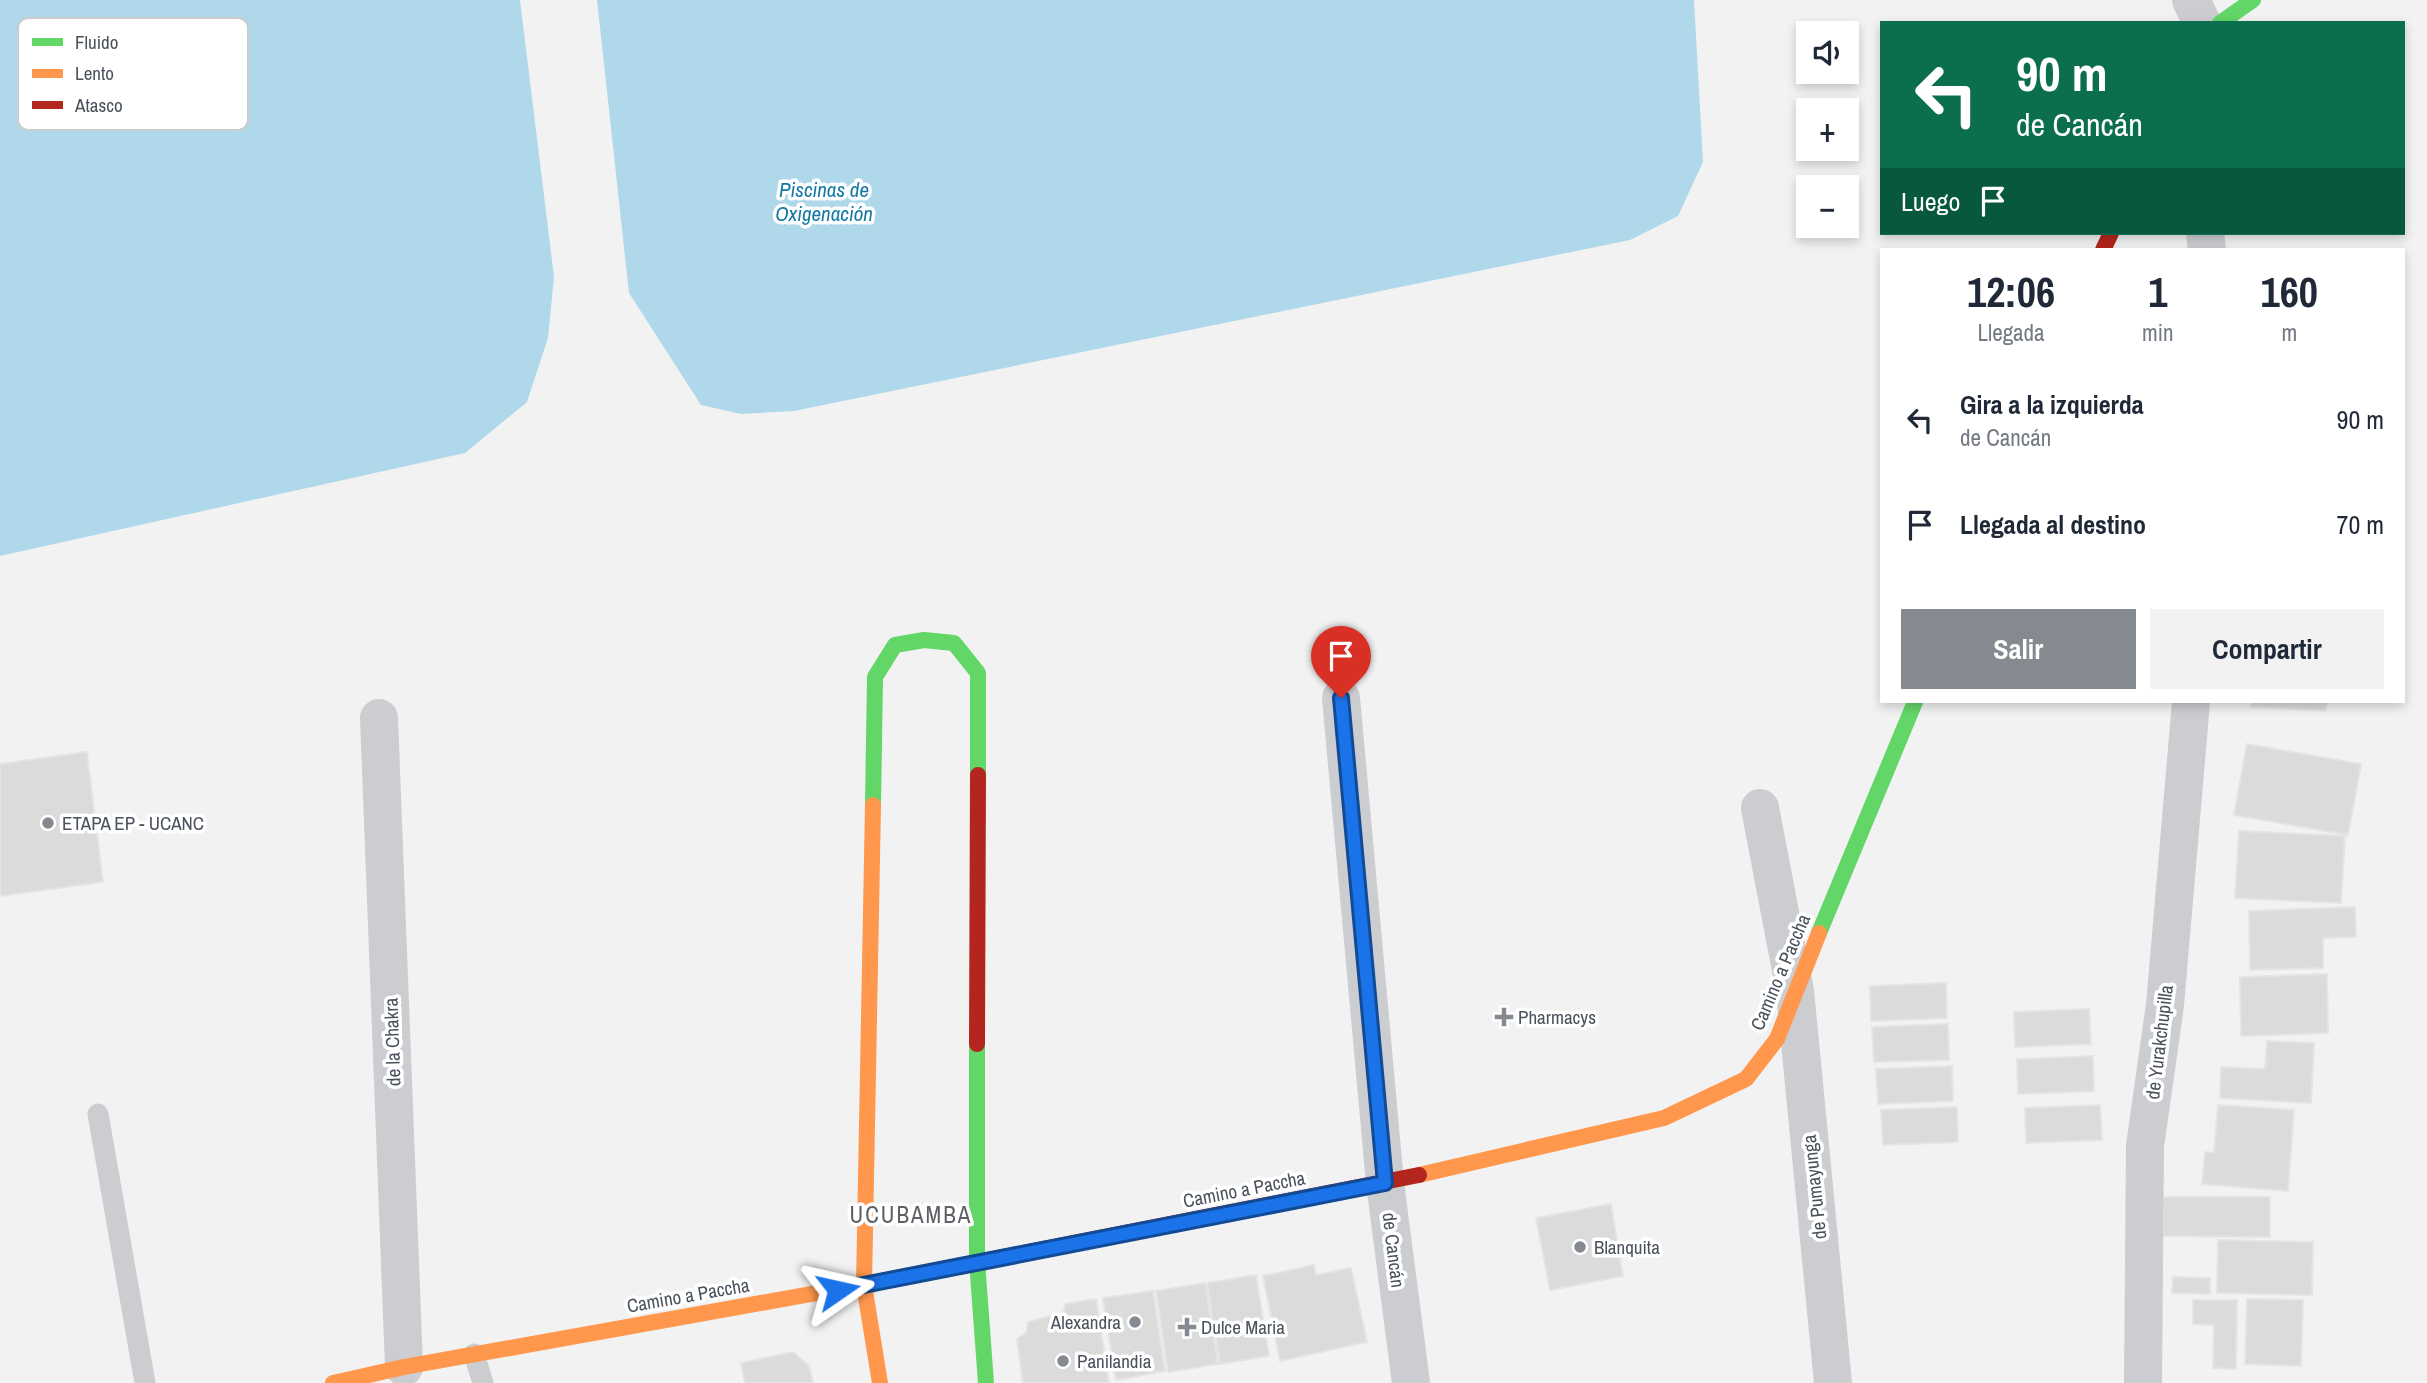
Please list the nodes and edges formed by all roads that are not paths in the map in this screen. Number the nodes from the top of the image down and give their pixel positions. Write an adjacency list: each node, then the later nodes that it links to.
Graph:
1 (2191, 0): 3 (street)
2 (2253, 0): 4 (main road)
3 (2201, 21)
4 (2223, 21)
5 (1341, 698): 12 (street, de Cancán)
6 (1915, 703): 10 (main road, Camino a Paccha)
7 (2191, 703): 24 (street, de Yurakchupilla)
8 (379, 718): 16 (street, de la Chakra)
9 (1760, 808): 10 (street, de Pumayunga)
10 (1795, 991): 12 (main road, Camino a Paccha); 23 (street, de Pumayunga)
11 (97, 1114): 17 (lane)
12 (1385, 1183): 13 (main road, Camino a Paccha); 22 (street, de Cancán)
13 (977, 1261): 14 (main road, Camino a Paccha); 14 (main road); 21 (main road)
14 (864, 1285): 15 (main road, Camino a Paccha); 20 (main road)
15 (474, 1354): 16 (main road, Camino a Paccha); 19 (lane)
16 (404, 1367): 18 (main road, Camino a Paccha)
17 (145, 1383)
18 (332, 1383)
19 (483, 1383)
20 (880, 1383)
21 (986, 1383)
22 (1411, 1383)
23 (1833, 1383)
24 (2143, 1383)

